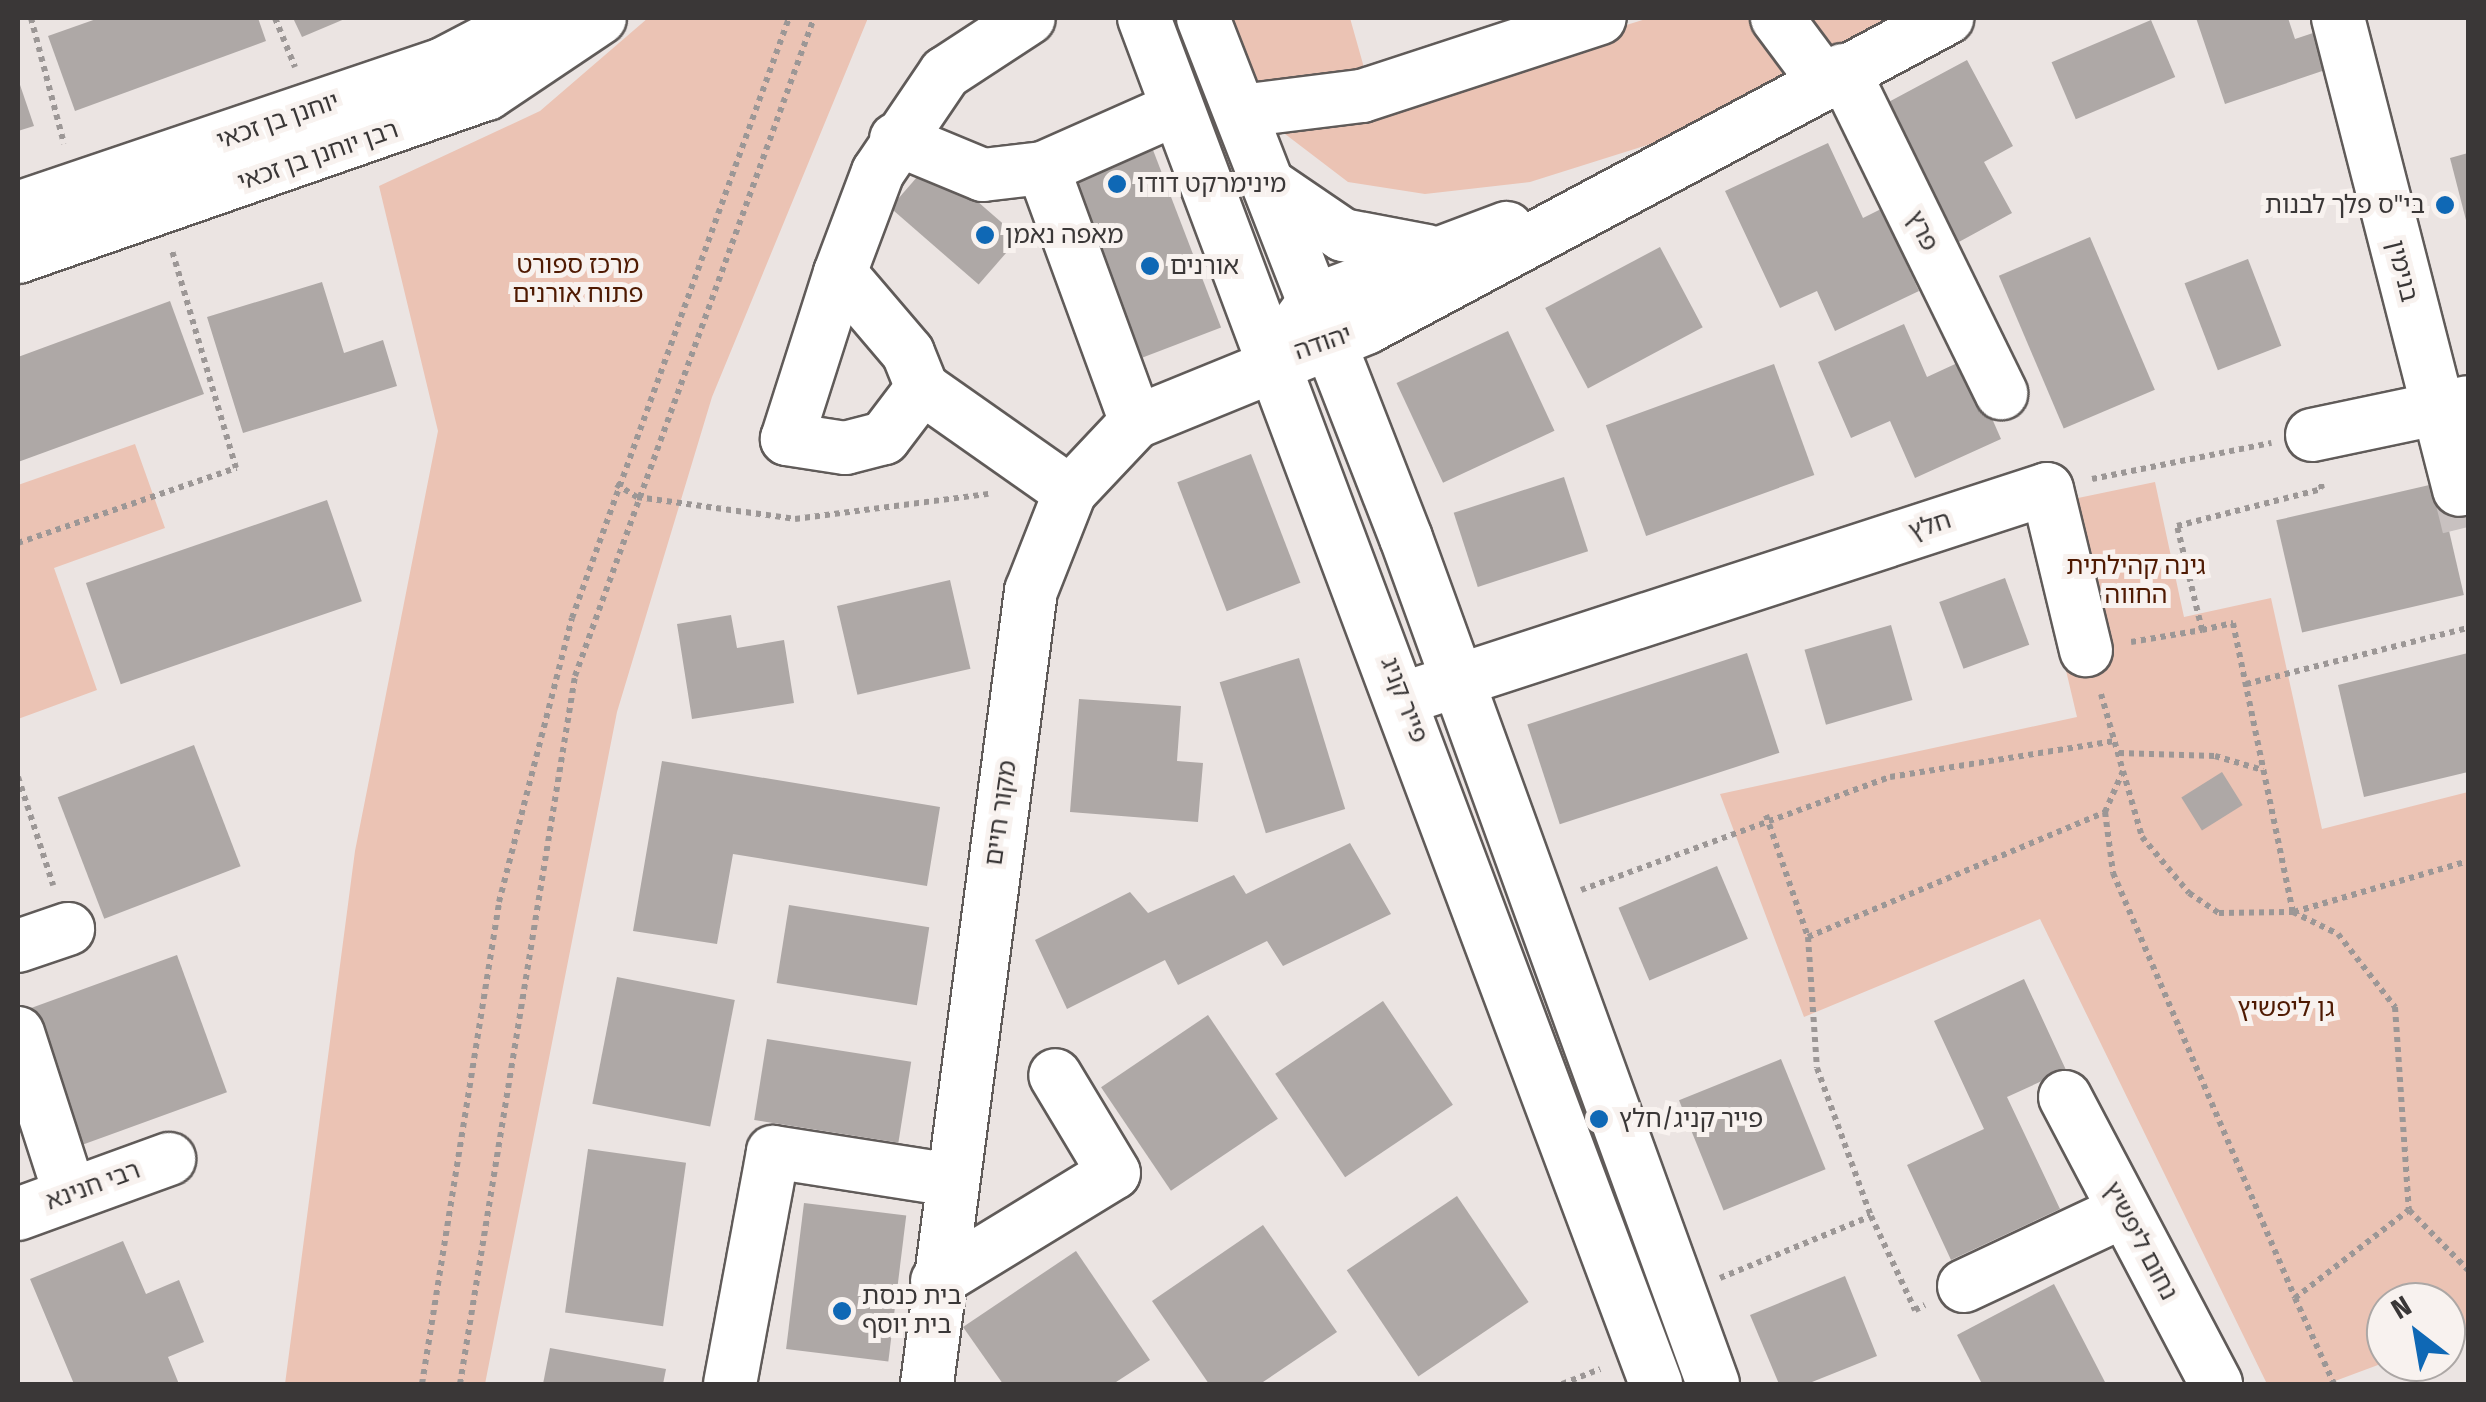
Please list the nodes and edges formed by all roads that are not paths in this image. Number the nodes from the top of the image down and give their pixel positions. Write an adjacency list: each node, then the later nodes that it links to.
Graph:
1 (531, 18): 16 (street, יוחנן בן זכאי)
2 (600, 18): 19 (street, רבן יוחנן בן זכאי)
3 (1029, 18): 13 (street)
4 (1144, 18): 11 (street, פייר קניג)
5 (1203, 18): 12 (street, פייר קניג)
6 (1600, 18): 12 (street)
7 (1777, 18): 10 (street, פרץ)
8 (1947, 18): 10 (street, יהודה)
9 (2338, 18): 25 (street, בנימין)
10 (1834, 76): 17 (street, יהודה); 24 (street, פרץ)
11 (1176, 109): 14 (street); 22 (street, פייר קניג)
12 (1242, 111): 15 (street, פייר קניג)
13 (896, 139): 14 (street); 20 (street)
14 (1043, 168): 26 (street)
15 (1271, 186): 18 (street); 21 (street, פייר קניג)
16 (18, 208)
17 (1573, 216): 18 (street, יהודה); 21 (street, יהודה)
18 (1430, 252): 21 (street, יהודה)
19 (18, 257)
20 (840, 273): 23 (street); 23 (street)
21 (1323, 322): 22 (street, יהודה); 31 (street, פייר קניג)
22 (1272, 360): 26 (street, מקור חיים); 32 (street, פייר קניג)
23 (922, 388): 29 (street)
24 (2001, 393)
25 (2453, 405): 27 (street); 28 (street, בנימין)
26 (1136, 422): 29 (street, מקור חיים)
27 (2312, 435)
28 (2458, 490)
29 (1070, 492): 39 (street, מקור חיים)
30 (2086, 650): 31 (street, חלץ)
31 (1454, 680): 32 (street, חלץ); 48 (street, פייר קניג)
32 (1404, 699): 47 (street, פייר קניג)
33 (68, 930): 34 (street)
34 (18, 946)
35 (18, 1033): 40 (street)
36 (1055, 1075): 43 (street)
37 (2065, 1098): 41 (street, נחום ליפשיץ)
38 (170, 1160): 40 (street, רבי חנינא)
39 (952, 1180): 43 (street, מקור חיים); 45 (street)
40 (70, 1194): 42 (street, רבי חנינא)
41 (2124, 1211): 44 (street); 49 (street, נחום ליפשיץ)
42 (18, 1214)
43 (936, 1281): 46 (street, מקור חיים)
44 (1964, 1286)
45 (730, 1384)
46 (927, 1384)
47 (1656, 1384)
48 (1713, 1384)
49 (2216, 1384)

